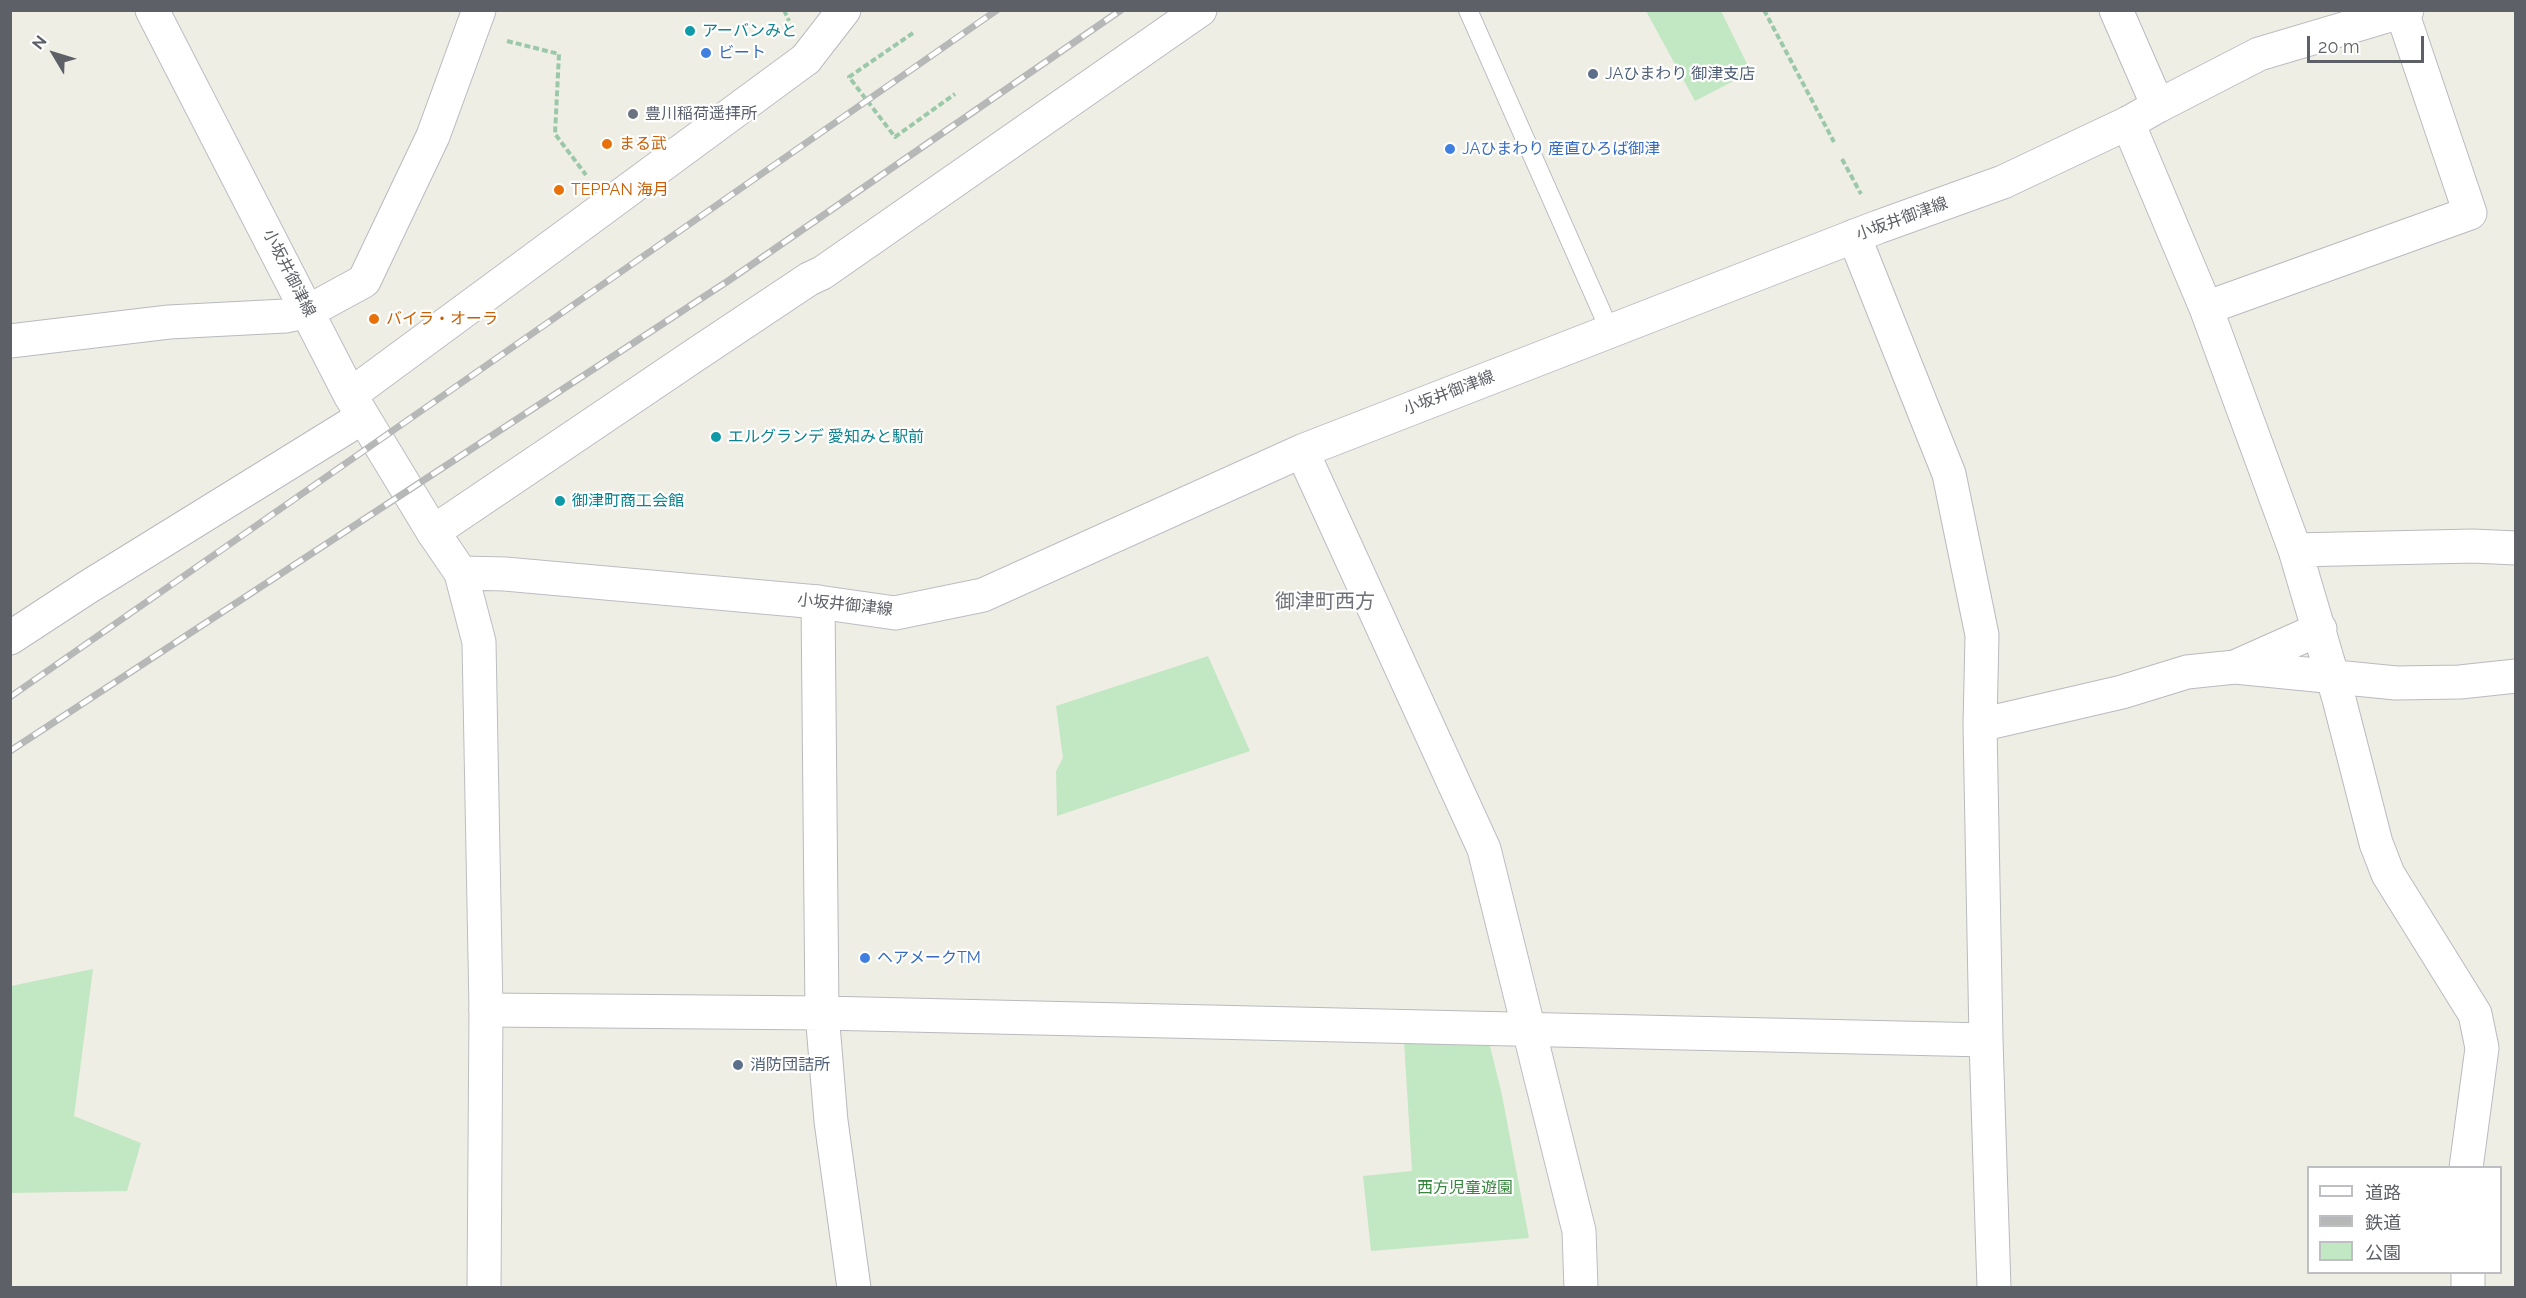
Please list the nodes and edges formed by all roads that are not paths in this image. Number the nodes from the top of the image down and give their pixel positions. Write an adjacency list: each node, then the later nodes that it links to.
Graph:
1 (152, 10): 12 (street, 小坂井御津線)
2 (1200, 10): 17 (street)
3 (1468, 10): 13 (lane)
4 (2116, 10): 8 (street)
5 (2404, 11): 8 (street, 小坂井御津線); 11 (street)
6 (833, 17): 15 (street)
7 (476, 21): 12 (street)
8 (2158, 106): 9 (street, 小坂井御津線)
9 (2128, 123): 10 (street, 小坂井御津線); 11 (street)
10 (1854, 236): 13 (street, 小坂井御津線); 27 (street)
11 (2206, 308): 19 (street)
12 (309, 311): 14 (street); 15 (street, 小坂井御津線)
13 (1610, 331): 16 (street, 小坂井御津線)
14 (10, 341)
15 (357, 406): 17 (street, 小坂井御津線); 23 (street)
16 (1302, 451): 21 (street, 小坂井御津線); 30 (street)
17 (433, 532): 20 (street, 小坂井御津線)
18 (2516, 548): 19 (street)
19 (2295, 550): 22 (street)
20 (461, 573): 21 (street, 小坂井御津線); 28 (street, 小坂井御津線)
21 (818, 602): 29 (street)
22 (2319, 629): 24 (street); 25 (street)
23 (10, 638)
24 (2235, 667): 25 (street); 27 (street)
25 (2332, 675): 26 (street); 32 (street)
26 (2516, 676)
27 (1980, 726): 31 (street)
28 (486, 1010): 29 (street); 33 (street, 小坂井御津線)
29 (822, 1013): 30 (street); 34 (street)
30 (1529, 1030): 31 (street); 35 (street)
31 (1986, 1040): 36 (street)
32 (2466, 1166)
33 (484, 1287)
34 (854, 1287)
35 (1581, 1287)
36 (1994, 1287)

